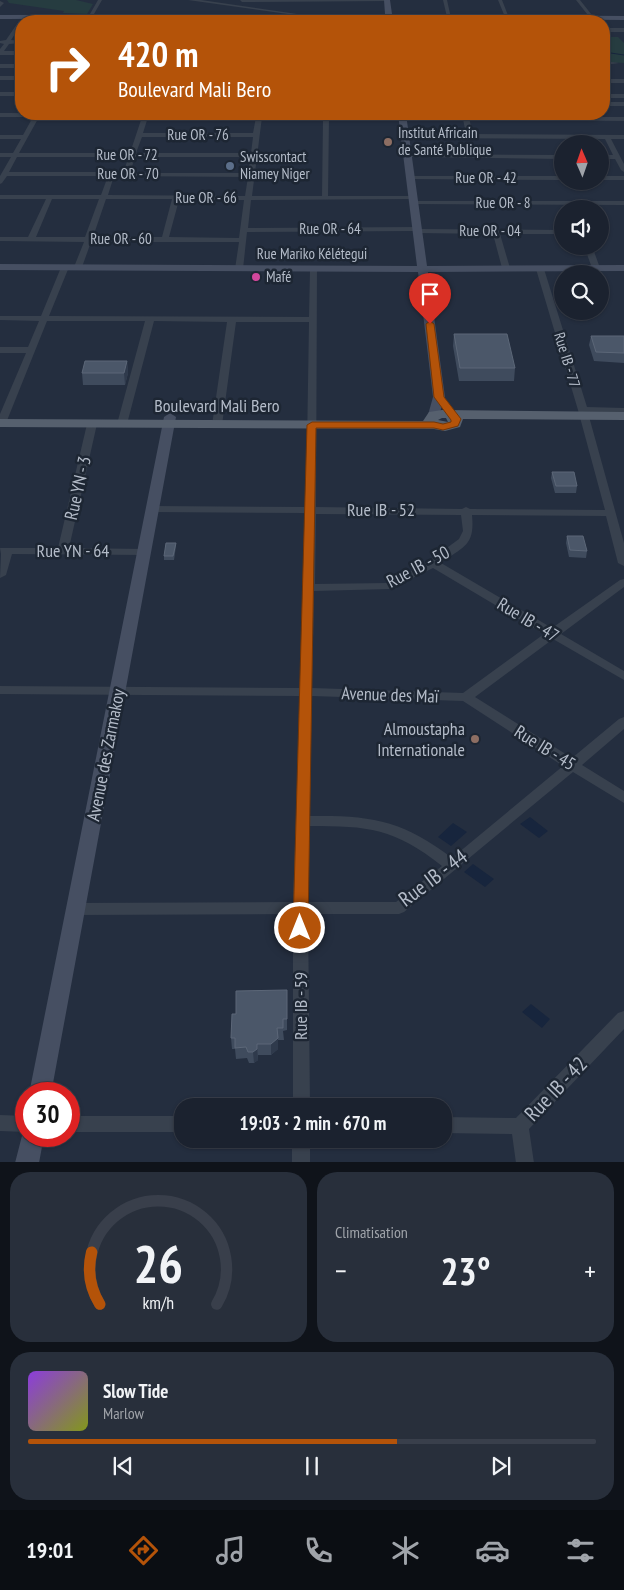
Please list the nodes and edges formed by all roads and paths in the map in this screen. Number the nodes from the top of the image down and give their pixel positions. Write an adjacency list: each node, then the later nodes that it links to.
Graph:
1 (100, 0): 10 (street)
2 (190, 0): 3 (street)
3 (194, 0): 9 (street)
4 (242, 0): 5 (street); 9 (street)
5 (387, 0): 12 (street)
6 (445, 0): 13 (street)
7 (500, 0): 14 (street)
8 (578, 0): 15 (street)
9 (241, 7): 11 (street)
10 (92, 15)
11 (302, 15)
12 (389, 15)
13 (449, 15)
14 (506, 15)
15 (590, 15)
16 (0, 17): 19 (street)
17 (610, 18): 18 (street)
18 (624, 18)
19 (15, 19)
20 (610, 30): 21 (street)
21 (624, 30)
22 (15, 31): 24 (street)
23 (0, 42): 24 (street)
24 (8, 42): 25 (street); 26 (street)
25 (15, 42)
26 (0, 53): 27 (street)
27 (15, 53)
28 (610, 63): 29 (street)
29 (616, 63)
30 (0, 66): 31 (street)
31 (15, 66)
32 (0, 78): 33 (street)
33 (15, 78)
34 (610, 81): 35 (street)
35 (624, 81)
36 (0, 94): 37 (street)
37 (15, 94)
38 (610, 96): 39 (street)
39 (624, 96)
40 (610, 104): 41 (street)
41 (624, 104)
42 (0, 114): 43 (street)
43 (15, 114)
44 (610, 119): 45 (street)
45 (624, 119)
46 (34, 120): 58 (street)
47 (144, 120): 53 (street)
48 (258, 120): 54 (street)
49 (326, 120): 87 (street)
50 (402, 120): 55 (street)
51 (466, 120): 56 (street)
52 (521, 120): 59 (street)
53 (140, 135): 54 (street, Rue OR - 76); 66 (street)
54 (256, 135): 67 (street)
55 (404, 136): 56 (street); 68 (street)
56 (470, 136): 59 (street)
57 (0, 137): 58 (street)
58 (25, 137): 65 (street)
59 (528, 137): 60 (street)
60 (554, 137)
61 (609, 137): 62 (street)
62 (624, 137)
63 (609, 141): 71 (street)
64 (0, 155): 65 (street, Rue OR - 72)
65 (15, 155): 66 (street, Rue OR - 72); 73 (street)
66 (133, 155): 67 (street, Rue OR - 72); 75 (street)
67 (254, 156): 76 (street)
68 (407, 156): 69 (street); 77 (street)
69 (554, 157)
70 (609, 157): 71 (street)
71 (617, 157): 72 (street)
72 (624, 170)
73 (5, 174): 74 (street, Rue OR - 70); 81 (street)
74 (112, 174): 75 (street, Rue OR - 70); 84 (street)
75 (126, 174): 76 (street, Rue OR - 70)
76 (251, 175): 86 (street)
77 (410, 178): 78 (street, Rue OR - 42); 88 (street)
78 (554, 178)
79 (609, 178): 80 (street)
80 (624, 178)
81 (0, 182)
82 (0, 197): 83 (street, Rue OR - 66)
83 (50, 197): 84 (street, Rue OR - 66); 97 (street)
84 (103, 197): 85 (street, Rue OR - 66); 98 (street)
85 (176, 198): 86 (street, Rue OR - 66); 99 (street)
86 (248, 198): 87 (street, Rue OR - 66); 92 (street)
87 (325, 198): 88 (street, Rue OR - 66)
88 (413, 201): 90 (street, Rue OR - 8); 93 (street)
89 (624, 204): 91 (street, Rue OR - 8)
90 (554, 205)
91 (609, 205)
92 (244, 230): 93 (street, Rue OR - 64); 100 (street)
93 (417, 230): 94 (street, Rue OR - 04); 108 (street)
94 (496, 231): 95 (street, Rue OR - 04); 104 (street)
95 (554, 232)
96 (0, 239): 97 (street, Rue OR - 60)
97 (31, 239): 98 (street, Rue OR - 60)
98 (88, 239): 99 (street, Rue OR - 60); 103 (street)
99 (165, 240): 100 (street, Rue OR - 60)
100 (242, 240): 107 (street)
101 (0, 267): 102 (street, Rue Mariko Kélétegui)
102 (65, 267): 103 (street, Rue Mariko Kélétegui); 113 (street)
103 (78, 268): 107 (street, Rue Mariko Kélétegui)
104 (506, 268): 108 (street, Rue Mariko Kélétegui); 109 (street, Rue Mariko Kélétegui)
105 (609, 268): 106 (street, Rue Mariko Kélétegui)
106 (624, 268)
107 (238, 269): 111 (street, Rue Mariko Kélétegui)
108 (423, 269): 111 (street, Rue Mariko Kélétegui); 119 (street)
109 (540, 269): 110 (street, Rue Mariko Kélétegui); 121 (street, Rue IB - 77)
110 (554, 269)
111 (314, 270): 116 (street, Rue IB - 59)
112 (0, 318): 113 (street)
113 (44, 318): 114 (street); 118 (street)
114 (150, 319): 115 (street); 124 (street)
115 (232, 319): 116 (street); 128 (street)
116 (313, 320): 129 (street, Rue IB - 59)
117 (0, 350): 118 (street)
118 (31, 350): 123 (street)
119 (439, 397): 125 (street); 126 (street)
120 (624, 411): 121 (street)
121 (584, 416): 122 (main road); 126 (main road); 131 (main road); 135 (street, Rue IB - 77)
122 (624, 416)
123 (1, 419): 124 (main road, Boulevard Mali Bero); 130 (main road, Boulevard Mali Bero)
124 (123, 420): 127 (main road, Boulevard Mali Bero); 130 (main road, Boulevard Mali Bero)
125 (434, 420): 126 (main road, Boulevard Mali Bero); 129 (main road, Boulevard Mali Bero)
126 (453, 420)
127 (169, 421): 128 (main road, Boulevard Mali Bero); 132 (street, Avenue des Zarmakoy)
128 (218, 421): 129 (main road, Boulevard Mali Bero)
129 (312, 421): 133 (street, Rue IB - 59)
130 (92, 424): 137 (street, Rue YN - 3)
131 (624, 424)
132 (153, 509): 133 (street, Rue IB - 52); 138 (street, Avenue des Zarmakoy)
133 (310, 509): 134 (street, Rue IB - 52); 143 (street, Rue IB - 59)
134 (466, 510): 135 (street, Rue IB - 52); 140 (street, Rue IB - 50)
135 (610, 513): 139 (street, Rue IB - 77)
136 (4, 551): 137 (street, Rue YN - 64); 141 (street)
137 (63, 551): 138 (street, Rue YN - 64)
138 (145, 552): 147 (street, Avenue des Zarmakoy)
139 (624, 563)
140 (433, 564): 143 (street, Rue IB - 50); 144 (street, Rue IB - 47)
141 (0, 575)
142 (624, 582): 144 (street)
143 (309, 588): 148 (street, Rue IB - 59)
144 (553, 635): 145 (street, Rue IB - 47); 149 (street)
145 (624, 676)
146 (0, 690): 147 (street, Avenue des Maï)
147 (118, 692): 148 (street, Avenue des Maï); 156 (street, Avenue des Zarmakoy)
148 (306, 692): 149 (street, Avenue des Maï); 153 (street, Rue IB - 59)
149 (466, 698): 151 (street, Rue IB - 45)
150 (624, 722): 151 (street, Rue IB - 44)
151 (573, 765): 152 (street, Rue IB - 45); 154 (street, Rue IB - 44)
152 (624, 798)
153 (302, 820): 154 (street); 155 (street, Rue IB - 59)
154 (452, 866): 155 (street, Rue IB - 44)
155 (300, 908): 156 (street, Rue IB - 44); 159 (street, Rue IB - 59)
156 (75, 909): 158 (street, Avenue des Zarmakoy)
157 (624, 1018): 165 (street, Rue IB - 42)
158 (42, 1082)
159 (302, 1098)
160 (0, 1123): 161 (street)
161 (15, 1124)
162 (80, 1124): 163 (street)
163 (174, 1124)
164 (452, 1125): 165 (street, Rue IB - 42)
165 (520, 1126): 170 (street)
166 (30, 1147): 168 (street)
167 (302, 1148): 169 (street)
168 (27, 1162)
169 (301, 1162)
170 (525, 1162)

